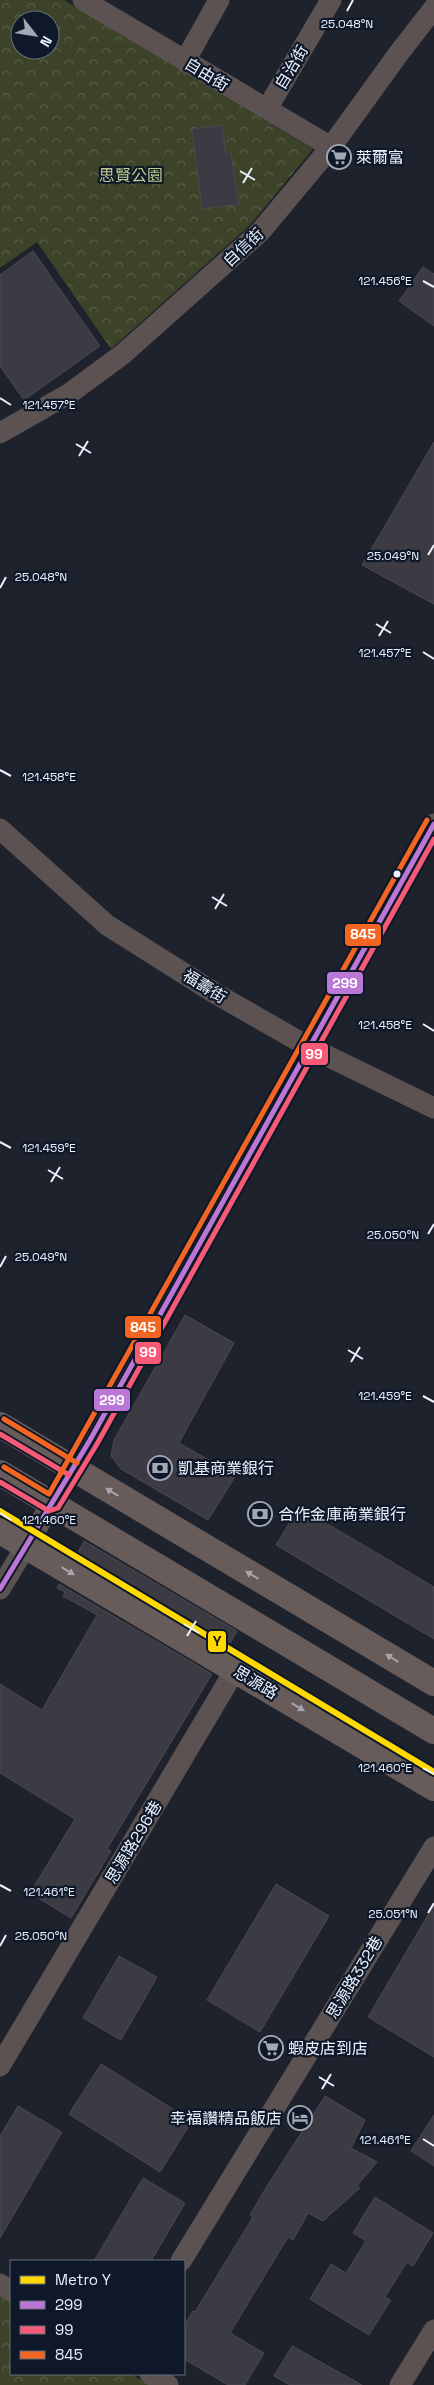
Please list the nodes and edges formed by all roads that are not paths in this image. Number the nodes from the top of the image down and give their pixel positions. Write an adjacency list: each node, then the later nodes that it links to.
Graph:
1 (84, 0): 5 (street, 自由街)
2 (219, 0): 5 (street)
3 (332, 0): 6 (street, 自治街)
4 (434, 8): 7 (street, 自信街)
5 (185, 60): 6 (street, 自由街)
6 (267, 109): 7 (street, 自由街)
7 (331, 147): 8 (street, 自信街)
8 (0, 433)
9 (434, 824): 11 (street)
10 (0, 829): 11 (street, 福壽街)
11 (310, 1047): 12 (street, 福壽街); 14 (street)
12 (434, 1108)
13 (0, 1425): 14 (main road)
14 (73, 1469): 16 (street); 21 (main road, one-way to 14)
15 (0, 1473): 16 (main road)
16 (52, 1504): 18 (street); 22 (main road)
17 (0, 1531): 18 (main road, 思源路)
18 (26, 1546): 19 (street); 20 (main road, 思源路, one-way to 20)
19 (0, 1588)
20 (235, 1670): 23 (main road, 思源路, one-way to 23); 25 (street, 思源路296巷)
21 (434, 1683)
22 (434, 1731)
23 (434, 1788)
24 (434, 1847): 26 (street, 思源路332巷)
25 (0, 2066)
26 (182, 2260)
27 (434, 2330): 30 (street)
28 (152, 2375): 29 (street)
29 (168, 2385)
30 (400, 2385)

